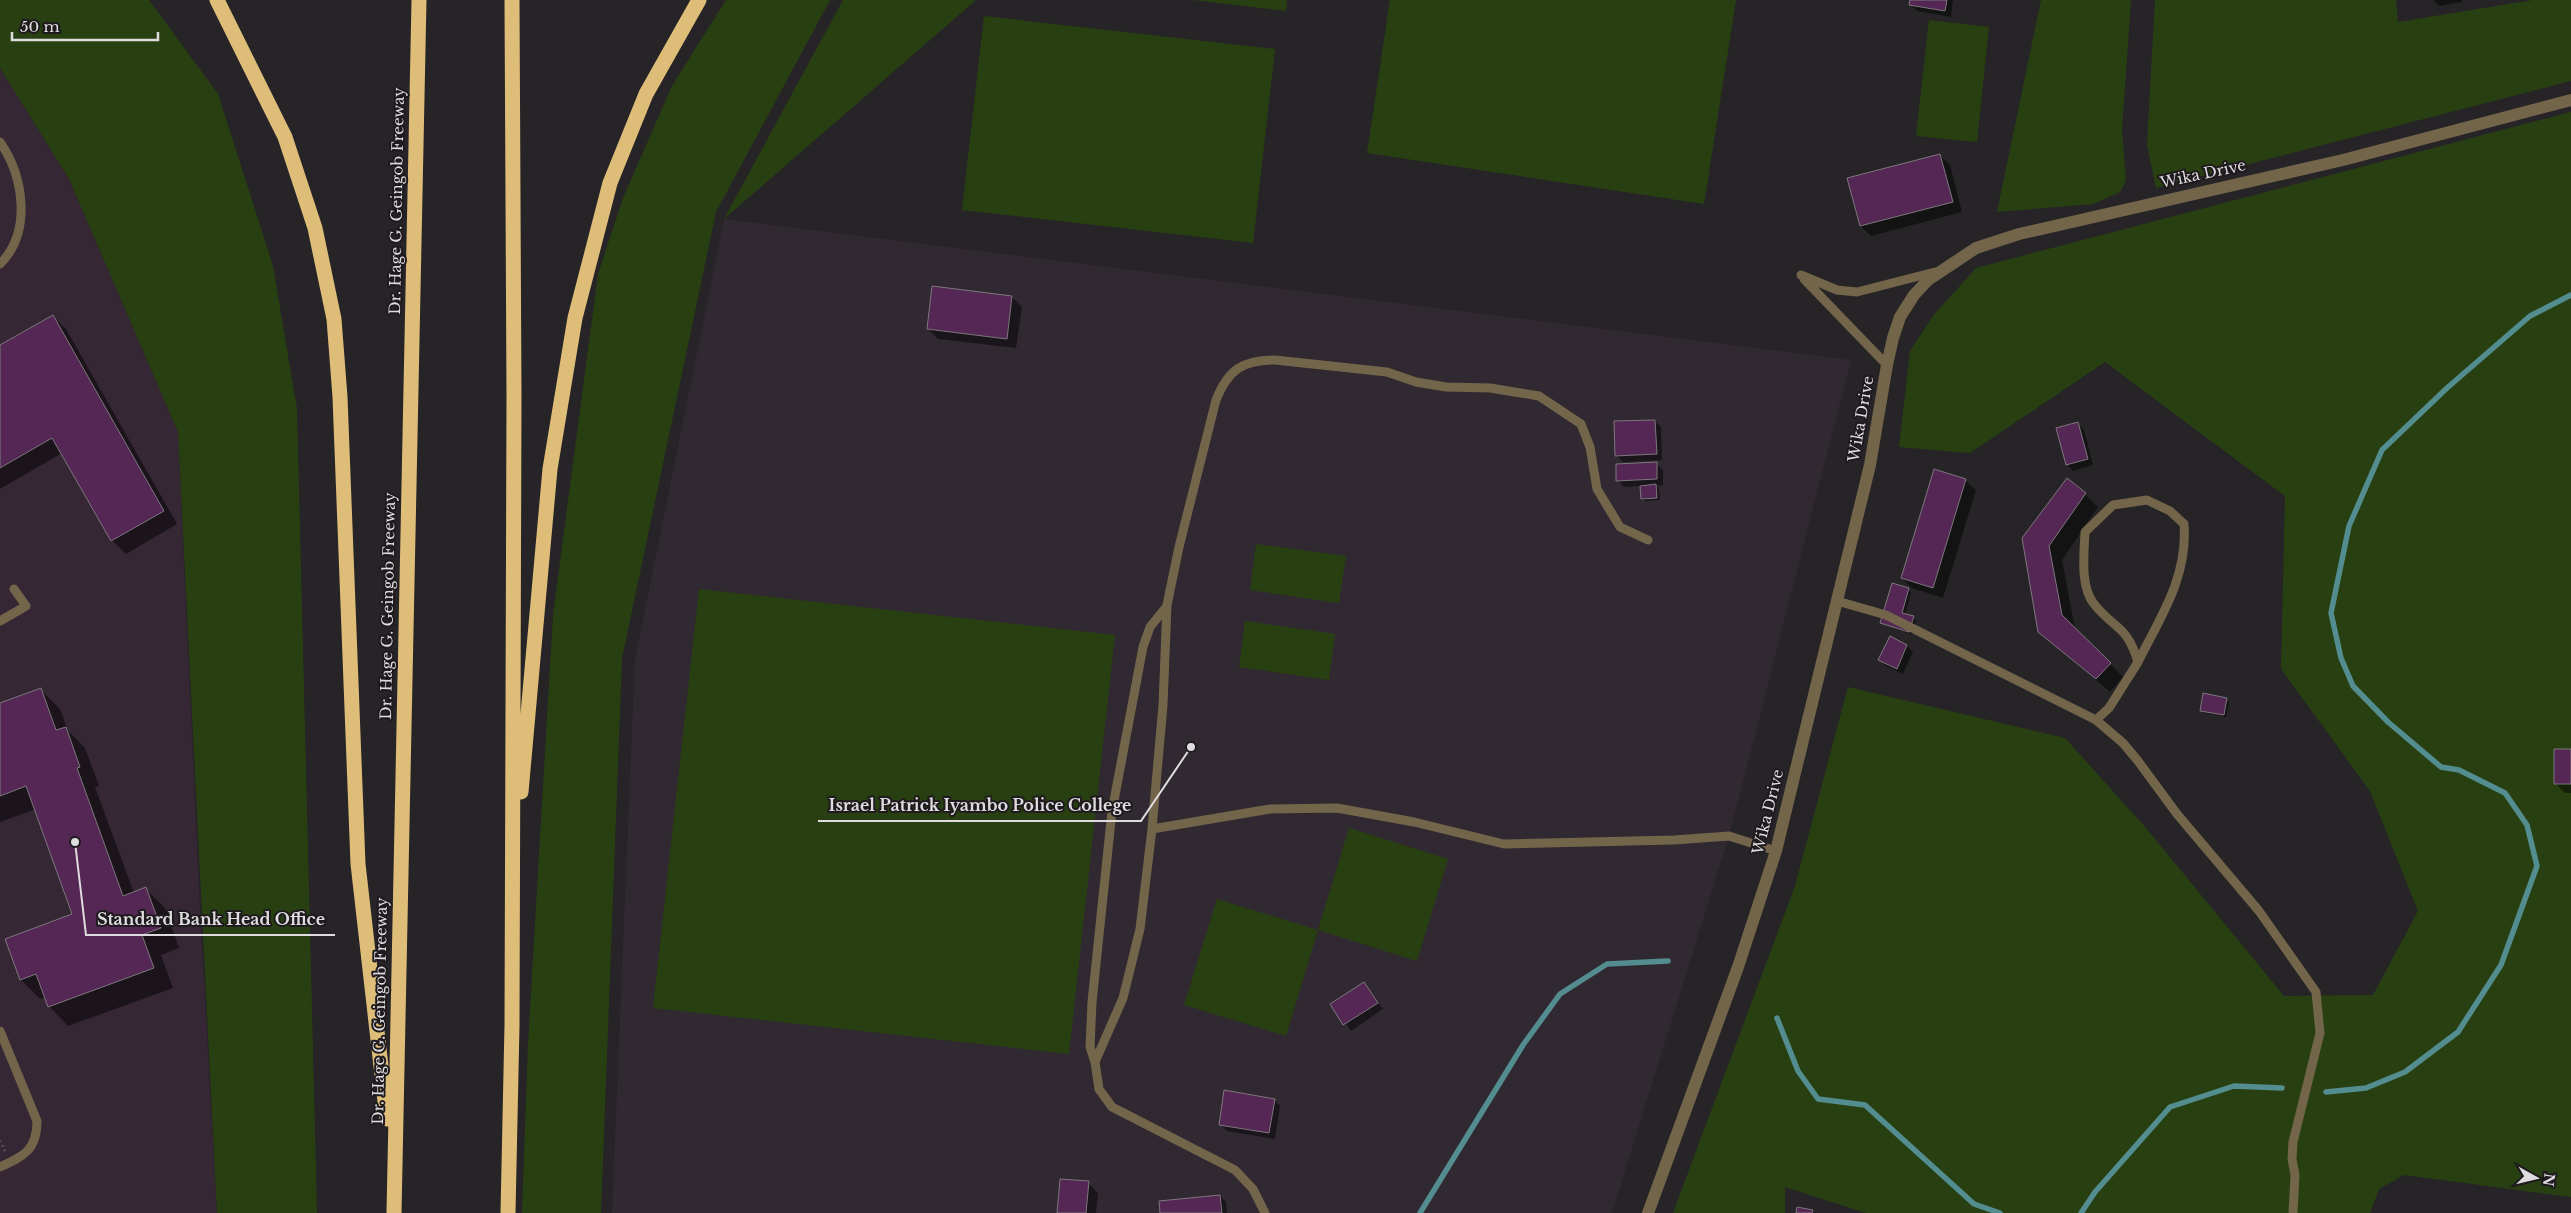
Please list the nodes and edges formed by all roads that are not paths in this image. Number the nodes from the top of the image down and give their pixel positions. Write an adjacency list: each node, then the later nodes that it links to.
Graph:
1 (217, 0): 23 (highway)
2 (419, 0): 23 (highway, Dr. Hage G. Geingob Freeway)
3 (512, 0): 19 (highway)
4 (699, 0): 19 (highway)
5 (2571, 100): 8 (street, Wika Drive)
6 (0, 142): 7 (lane)
7 (0, 264)
8 (1944, 269): 9 (street, Wika Drive); 9 (lane)
9 (1887, 365): 12 (street, Wika Drive)
10 (1648, 540): 13 (lane)
11 (14, 589): 14 (lane)
12 (1837, 600): 16 (lane); 18 (street, Wika Drive)
13 (1167, 606): 17 (lane); 21 (lane)
14 (0, 621)
15 (2138, 662): 15 (lane); 16 (lane)
16 (2096, 720): 28 (lane)
17 (1152, 829): 18 (lane); 21 (lane)
18 (1776, 851): 27 (street, Wika Drive)
19 (512, 889): 25 (highway)
20 (0, 1031): 22 (lane)
21 (1096, 1062): 26 (lane)
22 (0, 1167)
23 (394, 1178): 24 (highway, Dr. Hage G. Geingob Freeway)
24 (394, 1213)
25 (508, 1213)
26 (1265, 1213)
27 (1648, 1213)
28 (2293, 1213)

